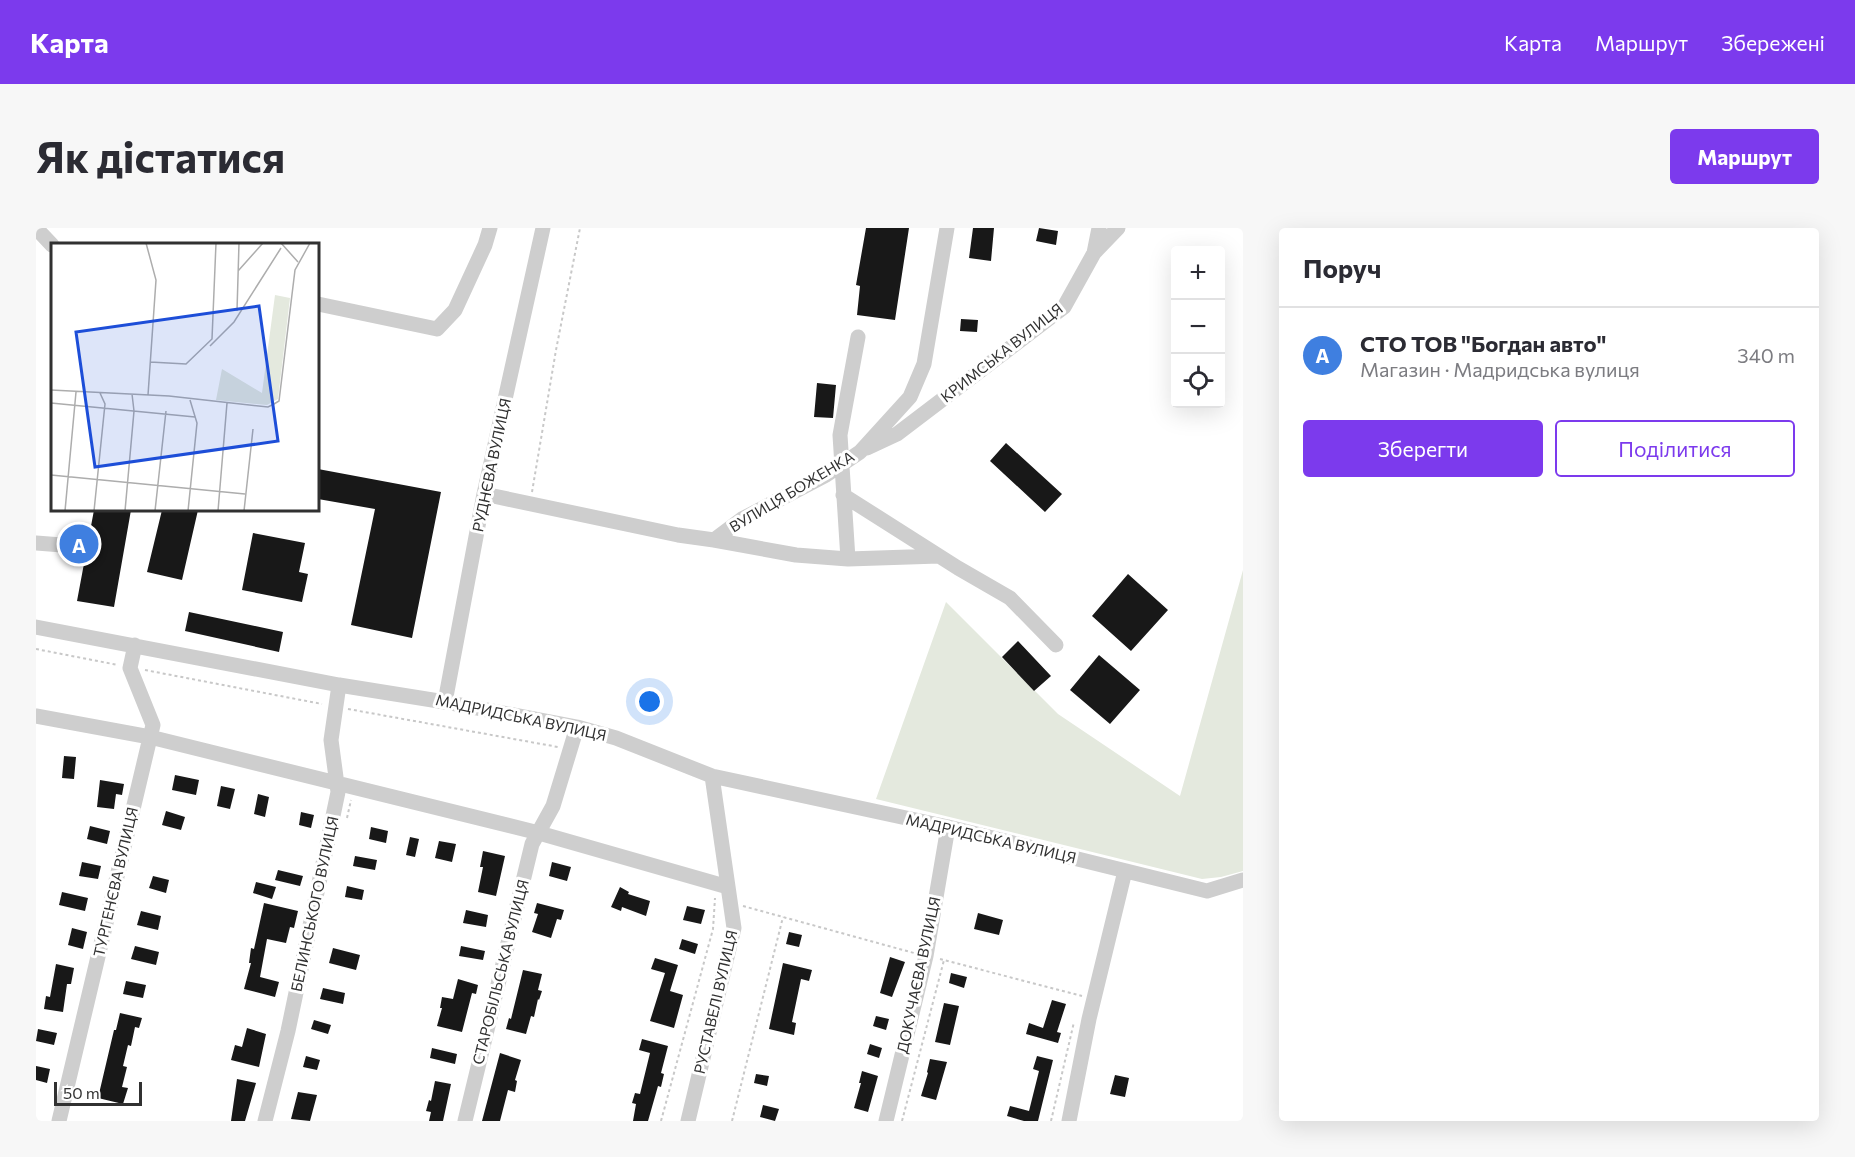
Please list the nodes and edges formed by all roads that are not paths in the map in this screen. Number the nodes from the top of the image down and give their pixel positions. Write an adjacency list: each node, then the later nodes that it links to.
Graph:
1 (36, 228): 7 (street)
2 (489, 228): 9 (street)
3 (543, 228): 13 (street, РУДНЄВА ВУЛИЦЯ)
4 (947, 228): 11 (street, ВУЛИЦЯ БОЖЕНКА)
5 (1099, 228): 8 (street)
6 (1118, 228): 8 (street, КРИМСЬКА ВУЛИЦЯ)
7 (51, 245)
8 (1094, 253): 11 (street, КРИМСЬКА ВУЛИЦЯ)
9 (320, 304)
10 (858, 337): 12 (street)
11 (860, 452): 12 (street, ВУЛИЦЯ БОЖЕНКА)
12 (841, 465): 14 (street); 15 (street, ВУЛИЦЯ БОЖЕНКА)
13 (484, 494): 15 (street, ВУЛИЦЯ БОЖЕНКА); 24 (street, РУДНЄВА ВУЛИЦЯ)
14 (843, 495): 18 (street); 19 (street)
15 (714, 540): 19 (street)
16 (36, 543): 17 (street)
17 (62, 545)
18 (939, 556): 19 (street); 22 (street)
19 (848, 559)
20 (36, 627): 21 (street, МАДРИДСЬКА ВУЛИЦЯ)
21 (135, 645): 23 (street, МАДРИДСЬКА ВУЛИЦЯ); 27 (street, ТУРГЕНЄВА ВУЛИЦЯ)
22 (1056, 645)
23 (339, 685): 24 (street, МАДРИДСЬКА ВУЛИЦЯ); 29 (street, БЕЛИНСЬКОГО ВУЛИЦЯ)
24 (445, 702): 26 (street, МАДРИДСЬКА ВУЛИЦЯ)
25 (36, 716): 27 (street)
26 (577, 727): 28 (street, МАДРИДСЬКА ВУЛИЦЯ); 31 (street, СТАРОБІЛЬСЬКА ВУЛИЦЯ)
27 (150, 737): 29 (street); 35 (street, ТУРГЕНЄВА ВУЛИЦЯ)
28 (712, 776): 30 (street, МАДРИДСЬКА ВУЛИЦЯ); 34 (street, РУСТАВЕЛІ ВУЛИЦЯ)
29 (338, 784): 31 (street); 36 (street, БЕЛИНСЬКОГО ВУЛИЦЯ)
30 (948, 827): 32 (street, МАДРИДСЬКА ВУЛИЦЯ); 39 (street, ДОКУЧАЄВА ВУЛИЦЯ)
31 (541, 829): 34 (street); 37 (street, СТАРОБІЛЬСЬКА ВУЛИЦЯ)
32 (1125, 871): 33 (street, МАДРИДСЬКА ВУЛИЦЯ); 40 (street)
33 (1243, 880)
34 (728, 887): 38 (street, РУСТАВЕЛІ ВУЛИЦЯ)
35 (59, 1121)
36 (265, 1121)
37 (465, 1121)
38 (688, 1121)
39 (886, 1121)
40 (1069, 1121)

